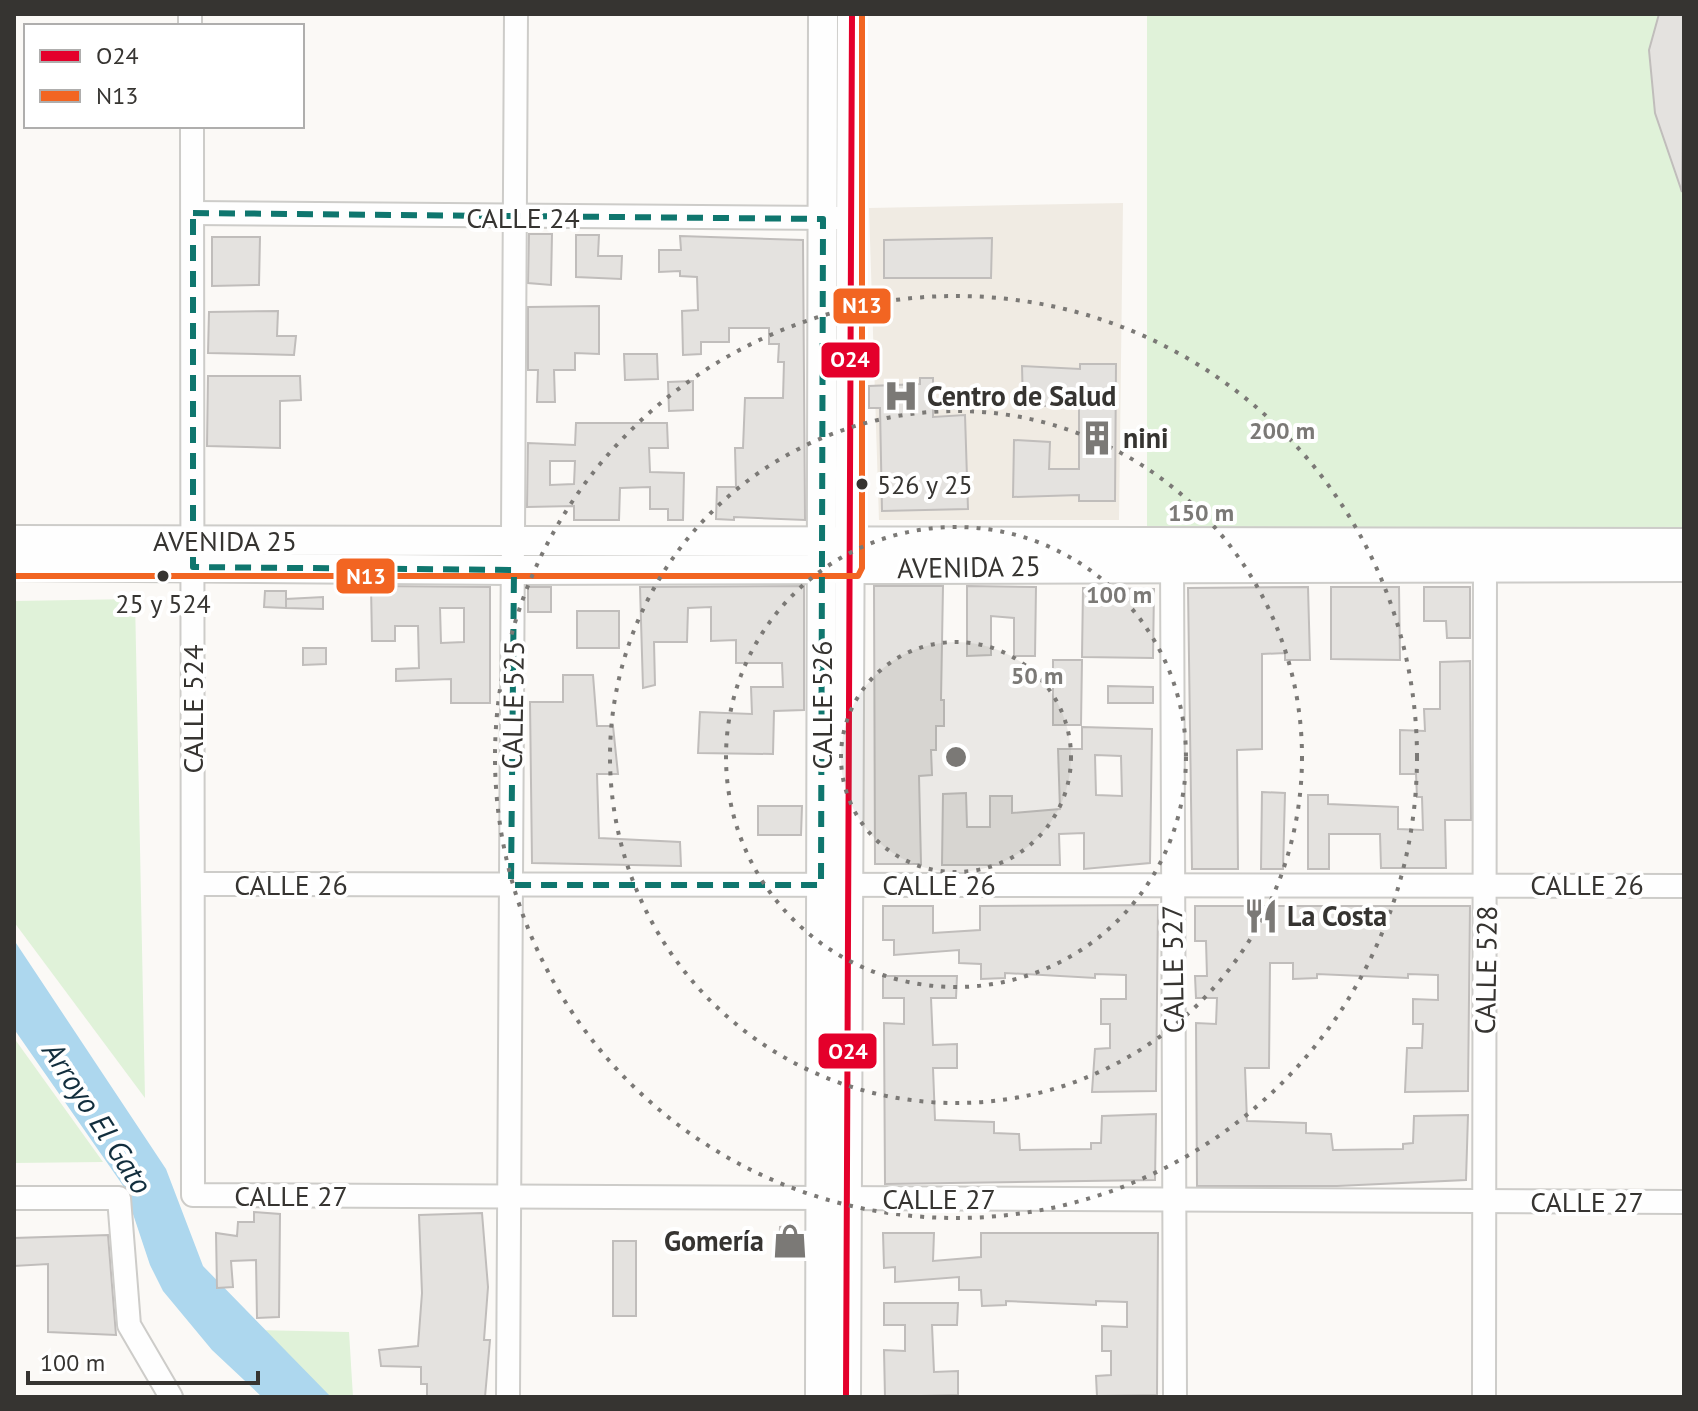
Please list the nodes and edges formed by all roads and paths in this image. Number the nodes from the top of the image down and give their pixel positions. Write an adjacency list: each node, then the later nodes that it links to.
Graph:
1 (516, 14): 7 (street, CALLE 525)
2 (823, 14): 8 (main road, CALLE 526)
3 (852, 14): 6 (main road, CALLE 526)
4 (192, 128): 5 (street, CALLE 524)
5 (193, 213): 7 (street, CALLE 24); 13 (street, CALLE 524)
6 (852, 217): 8 (street, CALLE 24); 16 (main road, CALLE 526)
7 (513, 218): 8 (street, CALLE 24); 10 (street, CALLE 525)
8 (823, 219): 15 (main road, CALLE 526)
9 (14, 540): 13 (main road, AVENIDA 25)
10 (514, 542): 13 (main road, AVENIDA 25); 15 (main road, AVENIDA 25); 19 (street, CALLE 525)
11 (1684, 543): 14 (main road, AVENIDA 25)
12 (1172, 553): 14 (main road, AVENIDA 25); 16 (main road, AVENIDA 25); 23 (street, CALLE 527)
13 (193, 554): 17 (main road, AVENIDA 25); 19 (main road, AVENIDA 25); 20 (street, CALLE 524)
14 (1485, 554): 18 (main road, AVENIDA 25); 24 (street, CALLE 528)
15 (822, 556): 16 (main road, AVENIDA 25); 19 (main road, AVENIDA 25); 22 (main road, CALLE 526)
16 (852, 556): 22 (main road, CALLE 526)
17 (14, 566)
18 (1684, 567)
19 (514, 570): 21 (street, CALLE 525)
20 (193, 884): 21 (street, CALLE 26); 26 (street, CALLE 524)
21 (511, 885): 22 (street, CALLE 26); 27 (street, CALLE 525)
22 (835, 885): 23 (street, CALLE 26); 29 (main road, CALLE 526)
23 (1172, 885): 24 (street, CALLE 26); 30 (street, CALLE 527)
24 (1486, 885): 25 (street, CALLE 26); 31 (street, CALLE 528)
25 (1684, 886)
26 (193, 1195): 27 (street, CALLE 27)
27 (509, 1197): 29 (street, CALLE 27); 34 (street, CALLE 525)
28 (14, 1198): 33 (street)
29 (834, 1198): 30 (street, CALLE 27); 35 (main road, CALLE 526); 36 (main road, CALLE 526)
30 (1177, 1200): 31 (street, CALLE 27); 37 (street, CALLE 527)
31 (1484, 1201): 32 (street, CALLE 27); 38 (street, CALLE 528)
32 (1684, 1202)
33 (171, 1397)
34 (508, 1397)
35 (820, 1397)
36 (846, 1397)
37 (1175, 1397)
38 (1484, 1397)

